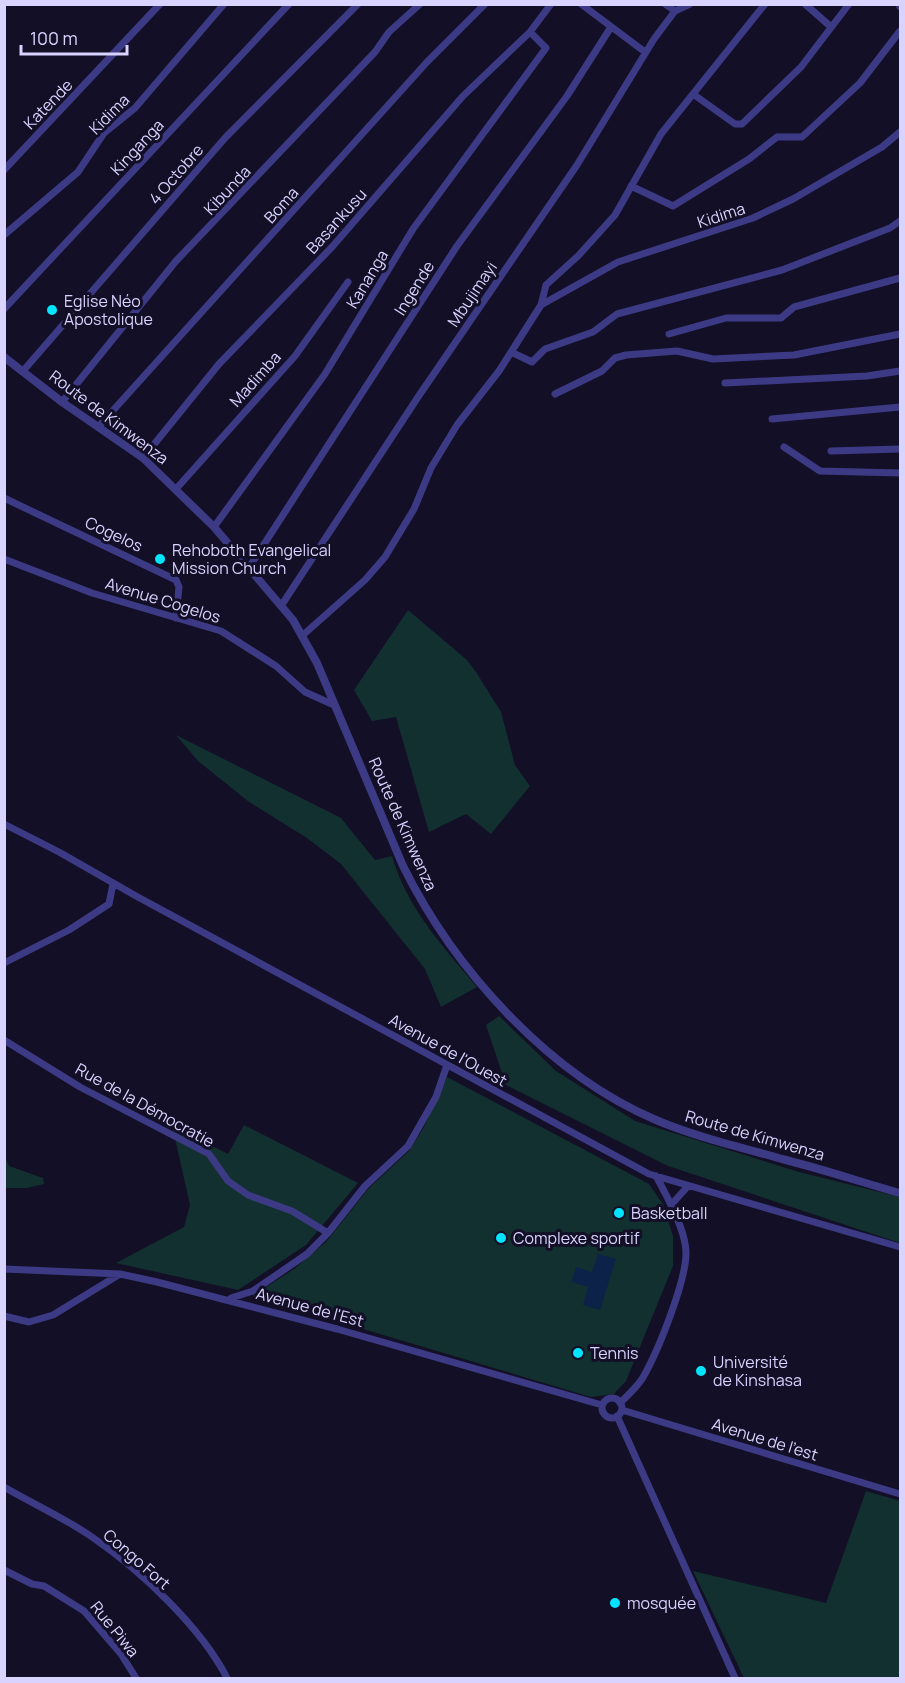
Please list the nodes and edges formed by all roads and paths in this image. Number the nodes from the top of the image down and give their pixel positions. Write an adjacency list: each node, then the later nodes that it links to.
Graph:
1 (160, 4): 22 (street, Katende)
2 (224, 4): 25 (street, Kidima)
3 (289, 4): 29 (street, Kinganga)
4 (358, 4): 34 (street, 4 Octobre)
5 (420, 4): 38 (street, Kibunda)
6 (485, 4): 41 (street, Boma)
7 (551, 4): 18 (street, Basankusu)
8 (580, 4): 16 (street)
9 (665, 4): 14 (street)
10 (690, 4): 14 (street, Mbujimayi)
11 (765, 4): 20 (street)
12 (805, 4): 15 (street)
13 (849, 4): 15 (street)
14 (675, 11): 19 (street, Mbujimayi)
15 (830, 26): 20 (street)
16 (611, 27): 19 (street); 51 (street, Ingende)
17 (900, 31): 23 (street)
18 (530, 32): 45 (street, Basankusu); 49 (street, Kananga)
19 (645, 52): 52 (street, Mbujimayi)
20 (693, 94): 23 (street)
21 (900, 132): 28 (street, Kidima)
22 (4, 170)
23 (631, 186): 28 (street)
24 (900, 221): 32 (street)
25 (4, 235)
26 (900, 278): 30 (street)
27 (348, 282): 47 (street, Madimba)
28 (541, 305): 32 (street)
29 (4, 309)
30 (669, 334)
31 (900, 334): 37 (street)
32 (511, 352): 54 (street)
33 (4, 357): 34 (street, Route de Kimwenza)
34 (23, 371): 38 (street, Route de Kimwenza)
35 (900, 371): 36 (street)
36 (725, 383)
37 (555, 394)
38 (62, 402): 41 (street, Route de Kimwenza)
39 (900, 407): 40 (street)
40 (772, 419)
41 (99, 426): 45 (street, Route de Kimwenza)
42 (784, 447): 46 (street)
43 (900, 449): 44 (street)
44 (831, 451)
45 (143, 458): 47 (street, Route de Kimwenza)
46 (900, 473)
47 (176, 489): 49 (street, Route de Kimwenza)
48 (4, 498): 53 (street, Cogelos)
49 (214, 527): 51 (street, Route de Kimwenza)
50 (4, 559): 53 (street, Avenue Cogelos)
51 (248, 569): 52 (street, Route de Kimwenza)
52 (280, 606): 54 (street, Route de Kimwenza)
53 (176, 618): 55 (street, Avenue Cogelos)
54 (303, 635): 55 (street, Route de Kimwenza)
55 (334, 705): 63 (street, Route de Kimwenza)
56 (4, 824): 57 (street, Avenue de l'Ouest)
57 (113, 884): 58 (street); 60 (street, Avenue de l'Ouest)
58 (4, 963)
59 (4, 1040): 65 (street, Rue de la Démocratie)
60 (447, 1065): 61 (street, Avenue de l'Ouest); 65 (street)
61 (656, 1176): 62 (street, Avenue de l'Ouest); 64 (street)
62 (688, 1186): 64 (street); 66 (street, Avenue de l'Ouest)
63 (900, 1193)
64 (671, 1205): 72 (street)
65 (328, 1233): 69 (street)
66 (900, 1247)
67 (4, 1269): 68 (street, Avenue de l'Est)
68 (120, 1274): 69 (street, Avenue de l'Est); 70 (street)
69 (228, 1299): 71 (street, Avenue de l'Est)
70 (4, 1316)
71 (602, 1405): 72 (street, Avenue de l'Est); 72 (street, Avenue de l'Est)
72 (619, 1409): 74 (street, Avenue de l'est); 78 (street)
73 (4, 1487): 77 (street, Congo Fort)
74 (900, 1494)
75 (4, 1570): 76 (street, Rue Piwa)
76 (136, 1678)
77 (227, 1678)
78 (735, 1678)

